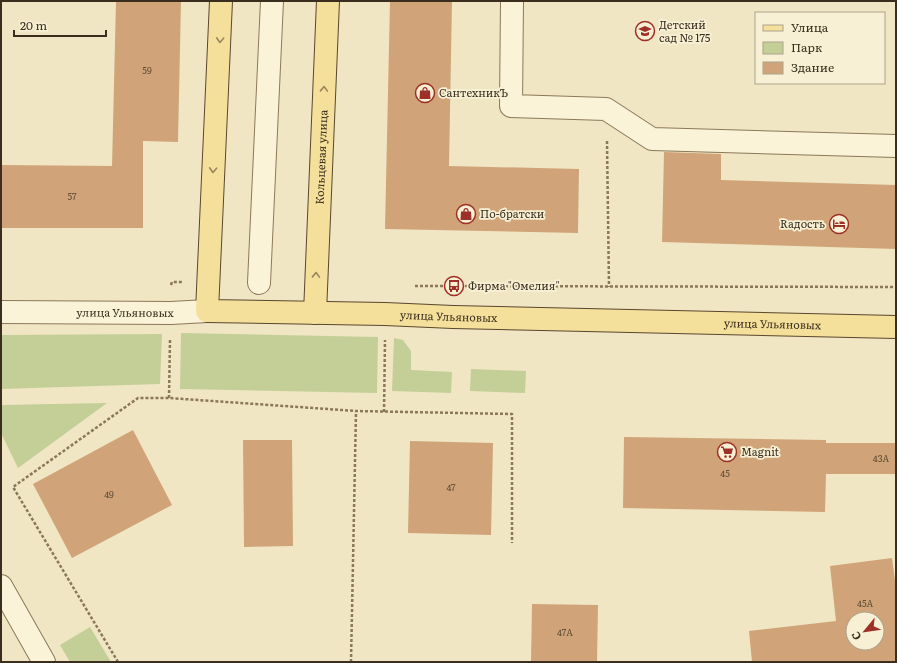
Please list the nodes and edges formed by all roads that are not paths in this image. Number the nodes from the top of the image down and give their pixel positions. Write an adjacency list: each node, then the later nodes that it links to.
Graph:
1 (221, 1): 7 (main road, one-way to 7)
2 (272, 1): 6 (street)
3 (328, 1): 9 (main road, Кольцевая улица, one-way to 3)
4 (512, 1): 5 (street)
5 (896, 146)
6 (259, 283)
7 (207, 311): 8 (street, улица Ульяновых); 9 (main road, улица Ульяновых)
8 (1, 312)
9 (315, 314): 10 (main road, улица Ульяновых)
10 (896, 327)
11 (1, 586): 12 (street)
12 (44, 662)

